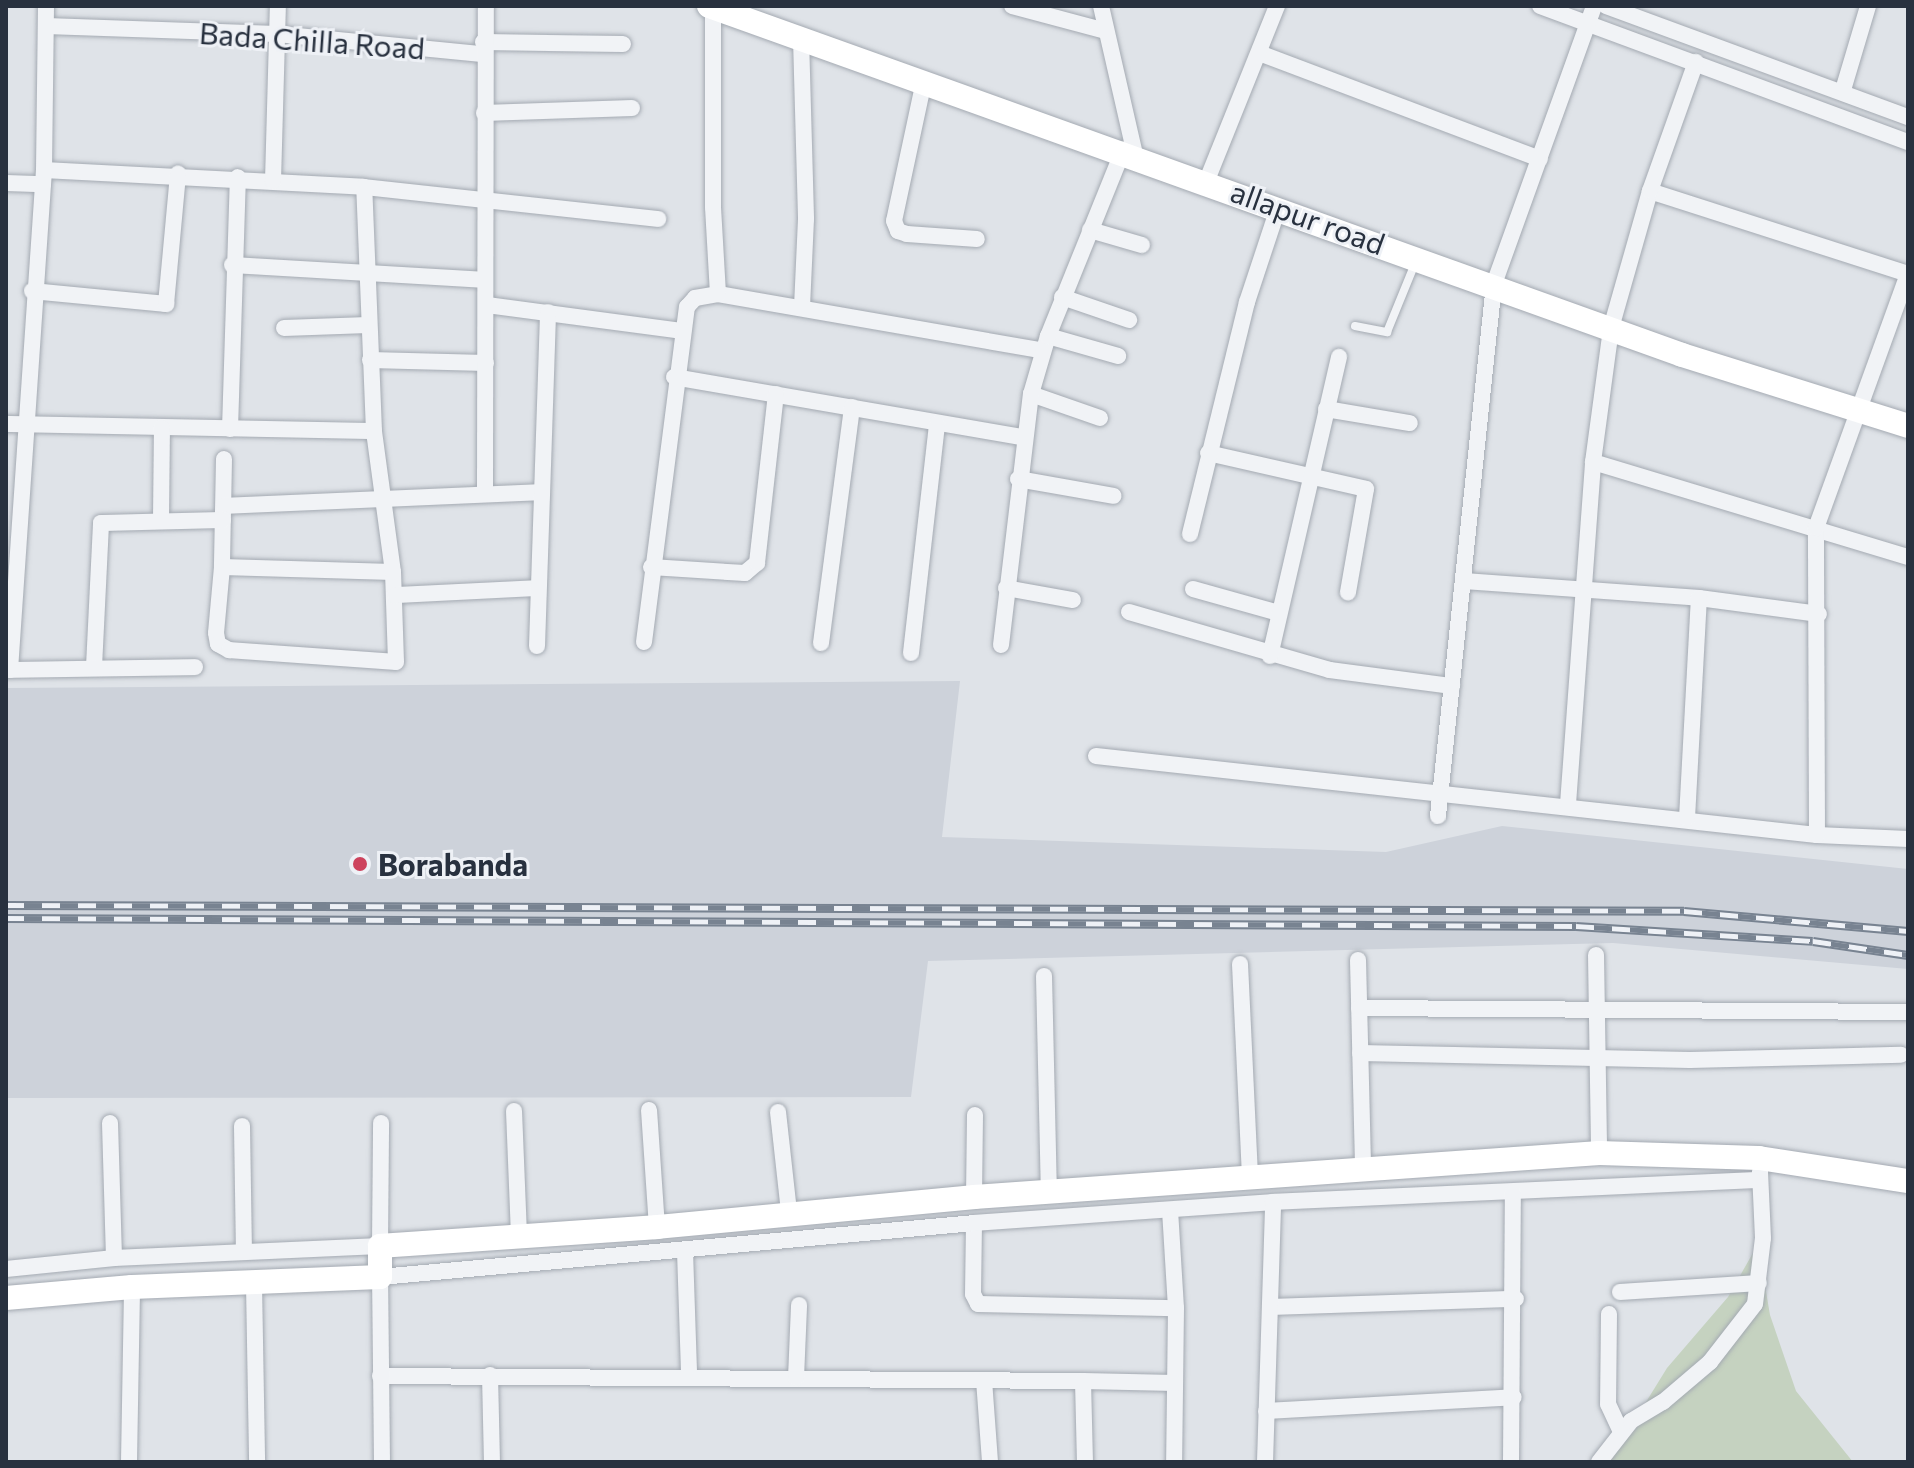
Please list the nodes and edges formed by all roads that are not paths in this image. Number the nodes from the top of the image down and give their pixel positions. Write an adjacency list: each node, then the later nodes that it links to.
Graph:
1 (46, 6): 12 (street)
2 (278, 6): 15 (street)
3 (486, 6): 18 (street)
4 (1012, 6): 14 (street)
5 (1101, 6): 14 (street)
6 (1277, 6): 19 (street)
7 (1540, 6): 13 (street)
8 (1594, 6): 13 (street)
9 (1606, 6): 22 (street)
10 (1868, 6): 22 (street)
11 (711, 7): 16 (street, allapur road); 50 (street)
12 (46, 26): 15 (street, Bada Chilla Road); 30 (street)
13 (1587, 26): 20 (street); 28 (street)
14 (1106, 31): 27 (street)
15 (277, 34): 18 (street, Bada Chilla Road); 33 (street)
16 (801, 38): 21 (street, allapur road); 53 (street)
17 (623, 44): 18 (street, Bada Chilla Road)
18 (483, 48): 24 (street)
19 (1262, 54): 28 (street); 32 (street)
20 (1696, 62): 26 (street); 36 (street)
21 (924, 81): 27 (street, allapur road); 41 (street)
22 (1843, 90): 25 (street)
23 (632, 108): 24 (street)
24 (484, 113): 37 (street)
25 (1908, 117)
26 (1908, 142)
27 (1129, 152): 32 (street, allapur road); 40 (street)
28 (1540, 159): 48 (street)
29 (178, 174): 30 (street); 31 (street); 49 (street)
30 (43, 177): 34 (street); 49 (street)
31 (238, 177): 33 (street); 44 (street)
32 (1207, 180): 38 (street, allapur road)
33 (273, 181): 35 (street)
34 (6, 183)
35 (364, 187): 37 (street); 45 (street)
36 (1650, 191): 46 (street); 59 (street)
37 (484, 202): 39 (street); 47 (street)
38 (1278, 208): 43 (street, allapur road); 81 (street)
39 (658, 219)
40 (1090, 230): 42 (street); 51 (street)
41 (977, 239)
42 (1142, 245)
43 (1418, 257): 48 (street, allapur road); 57 (lane)
44 (232, 265): 45 (street); 78 (street)
45 (365, 272): 47 (street); 56 (street)
46 (1908, 274): 71 (street)
47 (483, 280): 52 (street)
48 (1494, 284): 59 (street, allapur road); 98 (street)
49 (32, 291): 74 (street)
50 (718, 294): 53 (street); 60 (street)
51 (1062, 297): 55 (street); 61 (street)
52 (487, 305): 54 (street); 65 (street)
53 (802, 308): 61 (street)
54 (548, 312): 60 (street); 86 (street)
55 (1129, 320)
56 (368, 325): 58 (street); 64 (street)
57 (1355, 326)
58 (284, 328)
59 (1611, 328): 71 (street, allapur road); 83 (street)
60 (683, 331): 66 (street)
61 (1045, 344): 62 (street); 68 (street)
62 (1118, 356)
63 (1339, 357): 70 (street)
64 (370, 360): 65 (street); 79 (street)
65 (486, 363): 87 (street)
66 (674, 377): 67 (street); 96 (street)
67 (776, 394): 69 (street); 96 (street)
68 (1031, 394): 72 (street); 80 (street)
69 (852, 407): 75 (street); 111 (street)
70 (1326, 409): 73 (street); 84 (street)
71 (1861, 409): 76 (street, allapur road); 92 (street)
72 (1100, 418)
73 (1410, 423)
74 (15, 424): 77 (street); 118 (street)
75 (937, 424): 80 (street); 114 (street)
76 (1908, 426)
77 (162, 428): 78 (street); 91 (street)
78 (230, 429): 79 (street)
79 (374, 431): 89 (street)
80 (1023, 437): 85 (street)
81 (1208, 453): 84 (street); 93 (street)
82 (224, 459): 90 (street)
83 (1593, 462): 92 (street); 102 (street)
84 (1310, 473): 103 (street); 108 (street)
85 (1018, 479): 88 (street); 100 (street)
86 (542, 492): 87 (street); 99 (street)
87 (485, 493): 89 (street)
88 (1114, 496)
89 (386, 501): 90 (street); 97 (street)
90 (224, 513): 91 (street); 95 (street)
91 (161, 519): 116 (street)
92 (1816, 528): 94 (street); 109 (street)
93 (1190, 534)
94 (1908, 557)
95 (222, 567): 97 (street); 104 (street)
96 (651, 567): 110 (street)
97 (393, 572): 104 (street)
98 (1464, 581): 102 (street); 119 (street)
99 (538, 588): 104 (street); 113 (street)
100 (1006, 588): 106 (street); 112 (street)
101 (1193, 589): 108 (street)
102 (1582, 589): 105 (street); 122 (street)
103 (1348, 592)
104 (395, 595)
105 (1699, 598): 109 (street); 124 (street)
106 (1073, 600)
107 (1129, 612): 115 (street)
108 (1279, 613): 115 (street)
109 (1819, 614): 125 (street)
110 (644, 642)
111 (821, 643)
112 (1001, 645)
113 (537, 646)
114 (911, 653)
115 (1270, 656): 119 (street)
116 (94, 667): 117 (street); 118 (street)
117 (195, 667)
118 (8, 670)
119 (1452, 686): 121 (street)
120 (1096, 756): 121 (street)
121 (1441, 794): 122 (street); 123 (street)
122 (1568, 804): 124 (street)
123 (1438, 816)
124 (1687, 818): 125 (street)
125 (1817, 835): 126 (street)
126 (1908, 839)
127 (1596, 955): 132 (street)
128 (1358, 960): 131 (street)
129 (1240, 964): 147 (street)
130 (1044, 976): 149 (street)
131 (1359, 1008): 132 (street); 134 (street)
132 (1596, 1012): 133 (street); 136 (street)
133 (1907, 1012)
134 (1360, 1053): 136 (street); 146 (street)
135 (1901, 1055): 136 (street)
136 (1596, 1058): 144 (street)
137 (649, 1110): 156 (street)
138 (514, 1111): 157 (street)
139 (778, 1112): 154 (street)
140 (975, 1115): 151 (street)
141 (110, 1123): 161 (street)
142 (381, 1123): 158 (street)
143 (242, 1126): 159 (street)
144 (1599, 1153): 145 (street); 146 (street)
145 (1760, 1169): 148 (street); 150 (street); 164 (street)
146 (1363, 1170): 147 (street)
147 (1250, 1176): 149 (street)
148 (1908, 1181)
149 (1049, 1192): 151 (street)
150 (1513, 1192): 152 (street); 169 (street)
151 (974, 1197): 154 (street)
152 (1273, 1202): 153 (street); 171 (street)
153 (1170, 1210): 155 (street); 172 (street)
154 (789, 1212): 156 (street)
155 (974, 1223): 160 (street); 172 (street)
156 (657, 1227): 157 (street)
157 (519, 1238): 158 (street)
158 (380, 1246): 159 (street); 163 (street)
159 (244, 1251): 161 (street)
160 (685, 1251): 163 (street); 174 (street)
161 (114, 1258): 162 (street)
162 (6, 1269)
163 (380, 1277): 165 (street); 176 (street)
164 (1759, 1283): 167 (street); 183 (street)
165 (254, 1284): 166 (street); 185 (street)
166 (132, 1287): 168 (street); 184 (street)
167 (1620, 1292)
168 (6, 1298)
169 (1516, 1299): 171 (street); 181 (street)
170 (799, 1305): 177 (street)
171 (1270, 1307): 182 (street)
172 (1176, 1308): 180 (street)
173 (1609, 1314): 183 (street)
174 (689, 1374): 175 (street); 177 (street)
175 (490, 1375): 176 (street); 187 (street)
176 (380, 1376): 186 (street)
177 (796, 1378): 178 (street)
178 (984, 1380): 179 (street); 188 (street)
179 (1083, 1381): 180 (street); 189 (street)
180 (1175, 1383): 190 (street)
181 (1514, 1397): 182 (street); 192 (street)
182 (1266, 1411): 191 (street)
183 (1621, 1432): 193 (street)
184 (129, 1462)
185 (257, 1462)
186 (382, 1462)
187 (492, 1462)
188 (990, 1462)
189 (1085, 1462)
190 (1174, 1462)
191 (1265, 1462)
192 (1511, 1462)
193 (1599, 1462)

